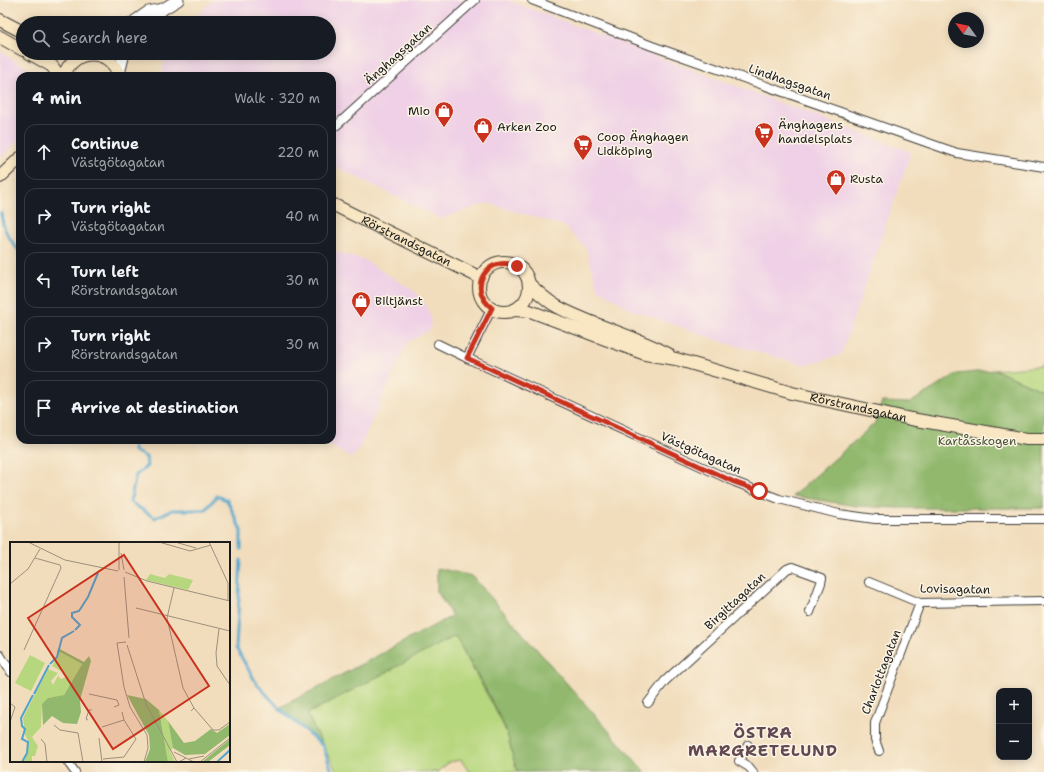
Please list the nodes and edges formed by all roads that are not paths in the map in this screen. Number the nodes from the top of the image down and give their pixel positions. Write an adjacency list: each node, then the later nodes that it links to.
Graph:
1 (178, 0): 4 (street)
2 (475, 0): 19 (street, Änghagsgatan)
3 (532, 0): 21 (street, Lindhagsgatan)
4 (163, 9): 5 (street); 6 (street)
5 (142, 16)
6 (156, 16)
7 (0, 20): 8 (main road)
8 (16, 28)
9 (0, 36): 10 (main road)
10 (16, 46)
11 (41, 60): 15 (main road)
12 (77, 60): 16 (main road)
13 (109, 60): 17 (main road)
14 (122, 60): 18 (street)
15 (56, 72)
16 (66, 72)
17 (117, 72)
18 (120, 72)
19 (337, 125)
20 (16, 162): 22 (main road)
21 (1044, 167)
22 (0, 177)
23 (336, 206): 24 (main road, Rörstrandsgatan)
24 (481, 278): 25 (main road, Rörstrandsgatan); 26 (main road)
25 (529, 284): 27 (main road); 30 (main road, Rörstrandsgatan)
26 (492, 308): 27 (main road, Rörstrandsgatan); 29 (street)
27 (514, 310): 30 (main road, Rörstrandsgatan)
28 (438, 344): 29 (street, Västgötagatan)
29 (467, 358): 32 (street, Västgötagatan)
30 (676, 359): 31 (main road, Rörstrandsgatan)
31 (1044, 440)
32 (1044, 519)
33 (869, 582): 35 (street, Lovisagatan)
34 (1044, 601): 35 (street, Lovisagatan)
35 (920, 603): 41 (street, Charlottagatan)
36 (810, 612): 39 (street, Birgittagatan)
37 (0, 655): 38 (street)
38 (10, 670)
39 (648, 703)
40 (748, 745): 44 (street)
41 (879, 751)
42 (68, 762): 43 (street)
43 (74, 772)
44 (753, 772)

